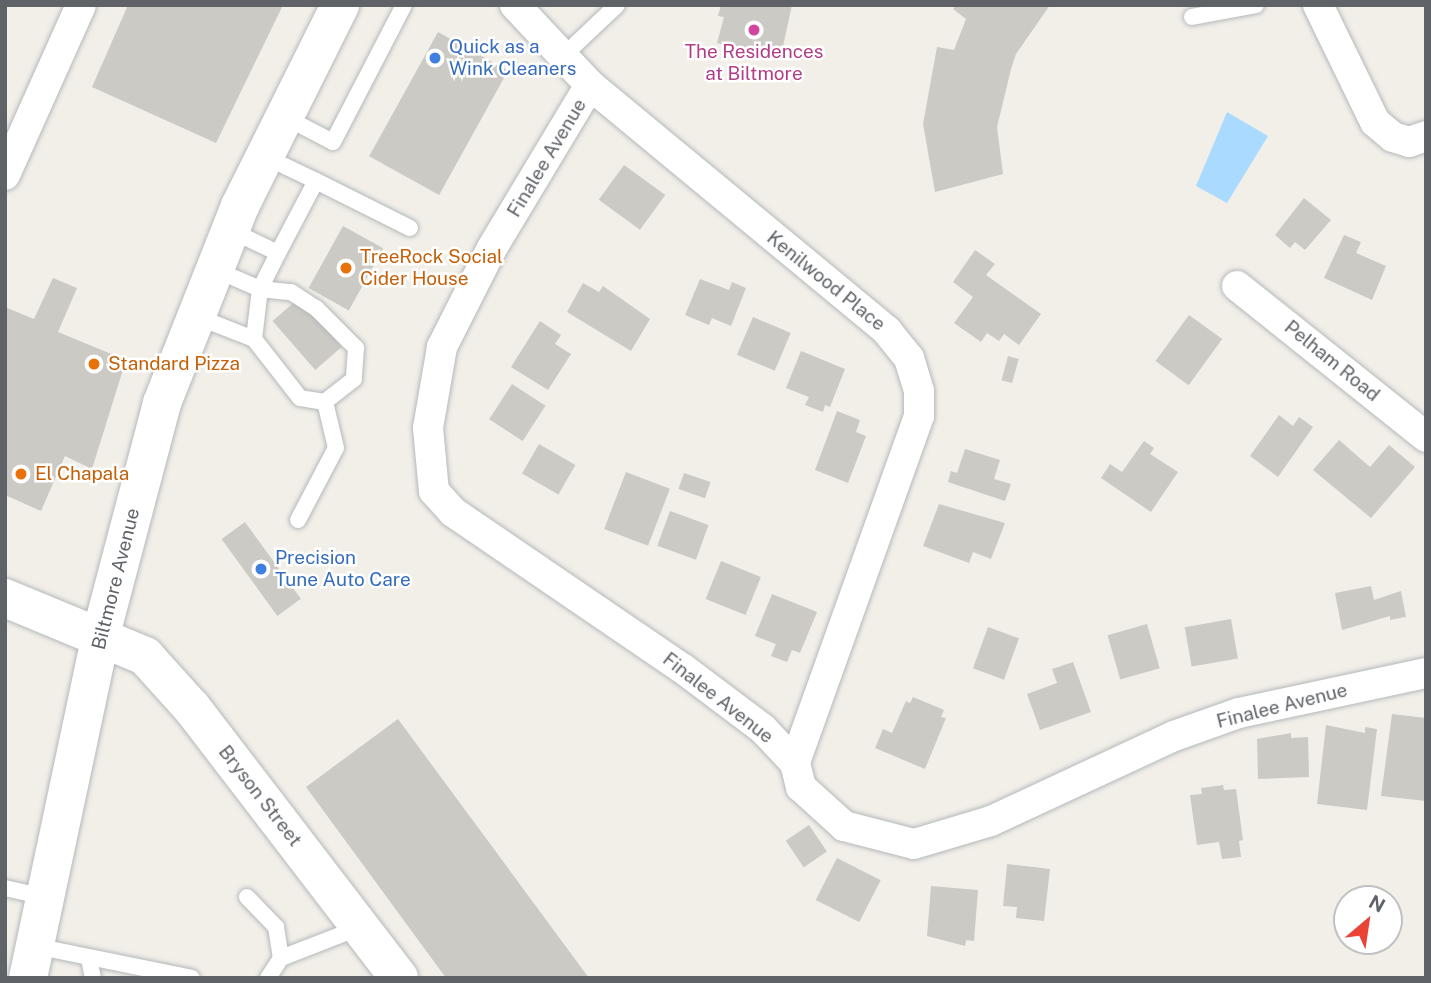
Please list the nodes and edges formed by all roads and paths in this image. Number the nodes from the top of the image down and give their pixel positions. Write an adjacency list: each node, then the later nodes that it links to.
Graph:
1 (81, 5): 14 (street)
2 (340, 5): 11 (main road, Biltmore Avenue)
3 (404, 5): 11 (lane)
4 (515, 5): 9 (street, Kenilwood Place)
5 (617, 5): 9 (lane)
6 (1256, 5): 8 (lane)
7 (1318, 5): 12 (street)
8 (1192, 17)
9 (561, 58): 10 (street, Kenilwood Place)
10 (590, 85): 30 (street, Kenilwood Place); 30 (street, Finalee Avenue)
11 (283, 116): 13 (main road, Biltmore Avenue)
12 (1426, 136)
13 (264, 156): 15 (lane); 17 (main road, Biltmore Avenue)
14 (5, 175)
15 (316, 181): 16 (lane); 18 (lane)
16 (410, 228)
17 (230, 230): 18 (lane); 19 (main road, Biltmore Avenue)
18 (278, 253): 21 (lane)
19 (214, 269): 21 (lane); 22 (main road, Biltmore Avenue)
20 (1237, 286): 25 (street, Pelham Road)
21 (260, 289): 23 (lane); 24 (lane)
22 (195, 316): 23 (lane); 28 (main road, Biltmore Avenue)
23 (254, 339): 24 (lane)
24 (325, 402): 26 (lane)
25 (1426, 437)
26 (298, 520)
27 (5, 598): 28 (main road, Bryson Street)
28 (100, 638): 32 (main road, Biltmore Avenue); 34 (main road, Bryson Street)
29 (1426, 673): 30 (street, Finalee Avenue)
30 (795, 763)
31 (5, 888): 32 (lane)
32 (45, 897): 37 (main road, Biltmore Avenue)
33 (247, 897): 36 (lane)
34 (362, 926): 36 (lane); 41 (main road, Bryson Street)
35 (89, 958): 37 (lane); 38 (lane); 39 (lane)
36 (281, 958): 40 (lane)
37 (31, 962)
38 (93, 978)
39 (192, 978)
40 (268, 978)
41 (399, 978)

